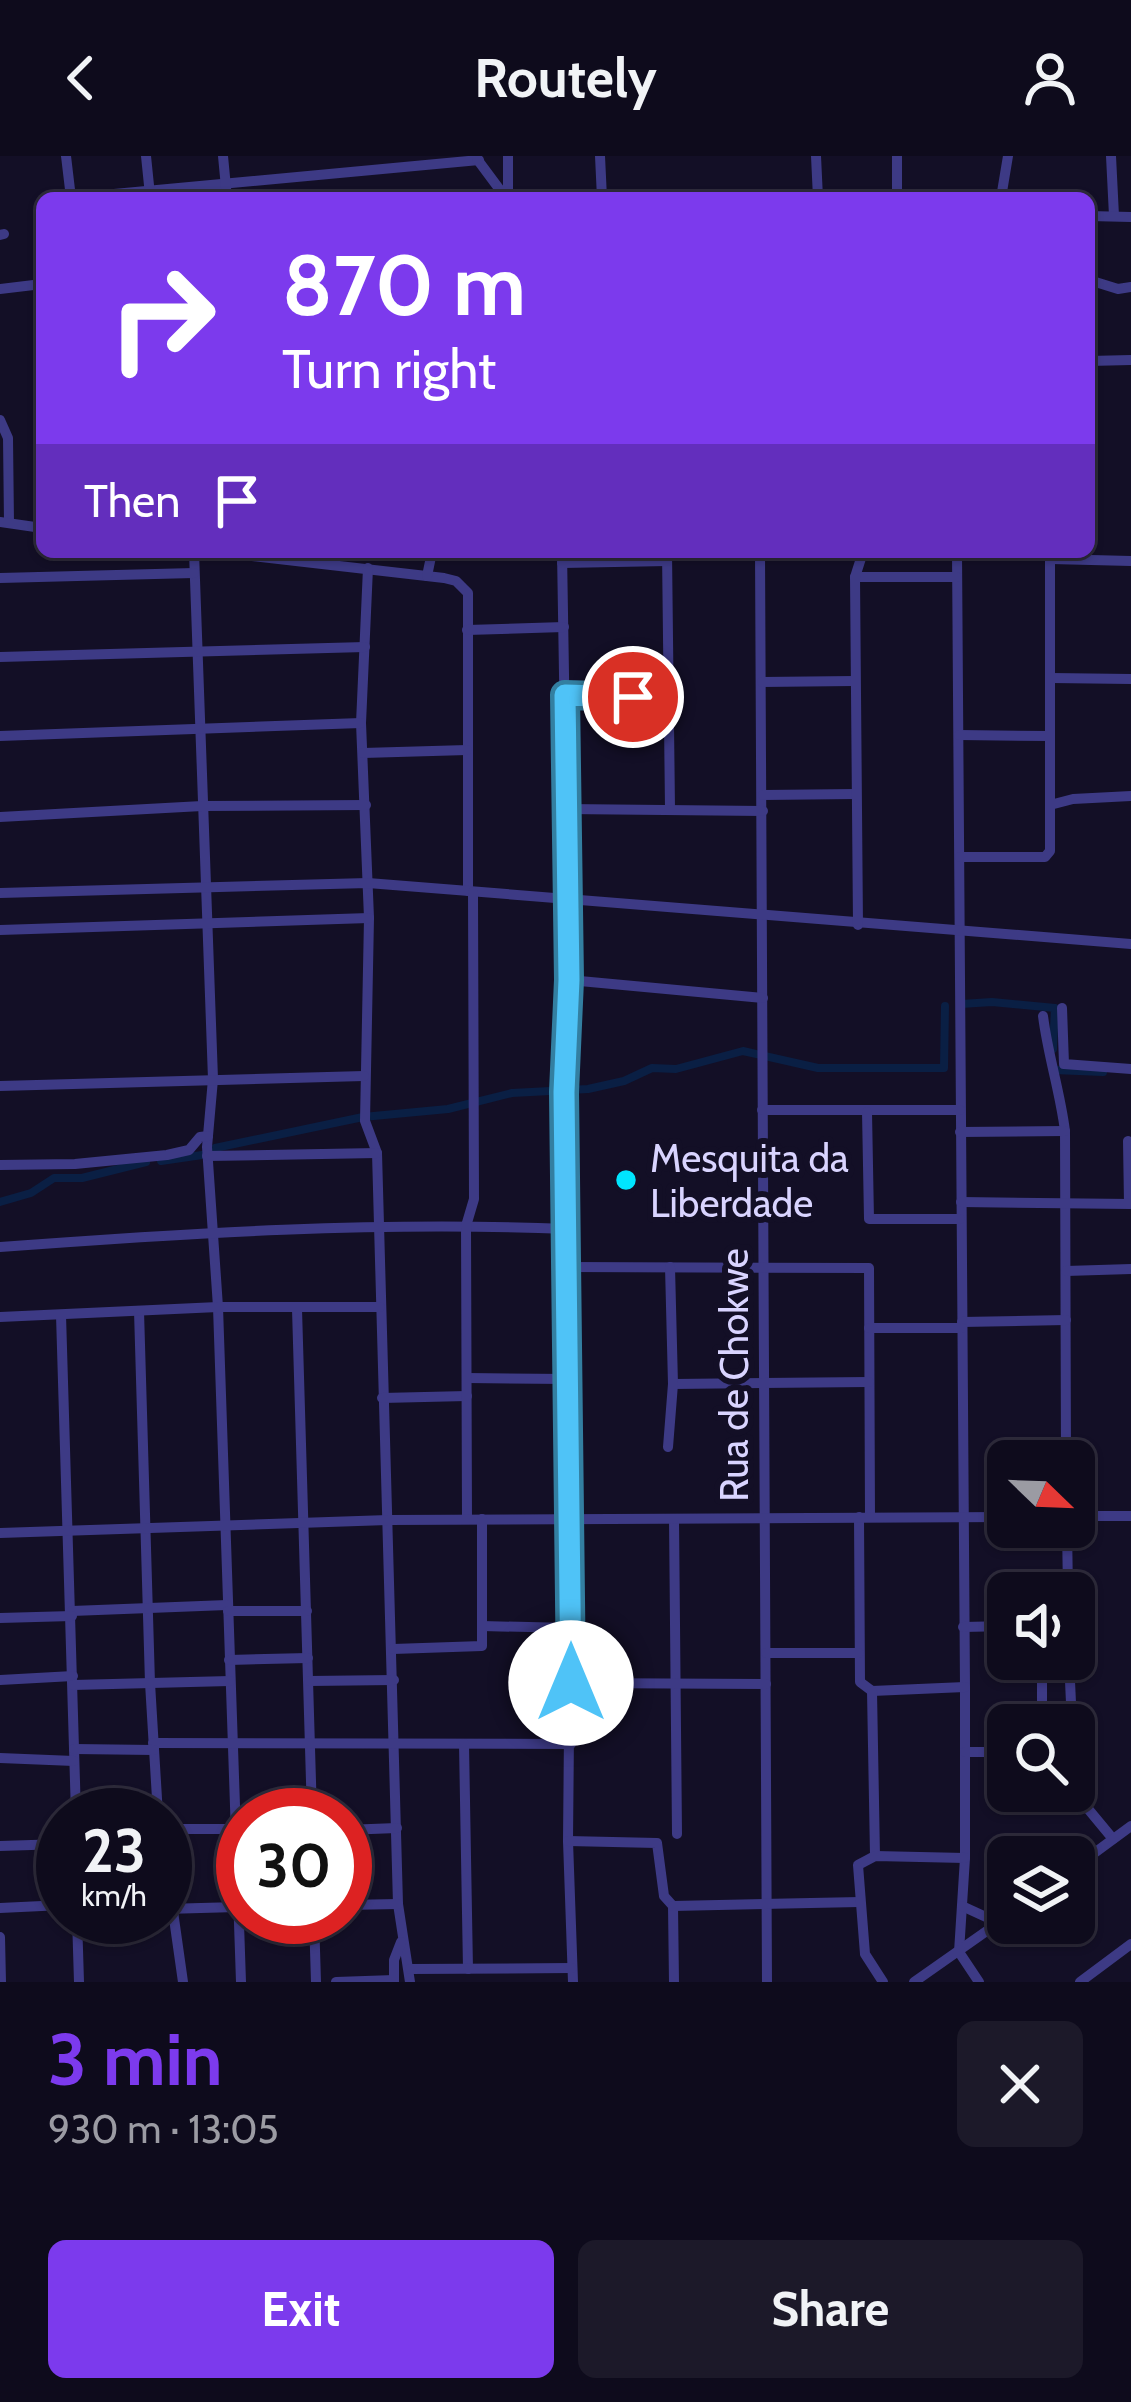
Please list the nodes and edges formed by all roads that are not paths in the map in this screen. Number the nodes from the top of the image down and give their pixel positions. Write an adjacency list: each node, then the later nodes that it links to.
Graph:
1 (66, 156): 12 (street)
2 (146, 156): 13 (street)
3 (224, 156): 11 (street)
4 (508, 156): 17 (street)
5 (601, 156): 18 (street)
6 (816, 156): 19 (street)
7 (896, 156): 20 (street)
8 (1008, 156): 21 (street)
9 (1112, 156): 23 (street)
10 (477, 158): 11 (street); 16 (street)
11 (225, 182): 14 (street); 15 (street)
12 (69, 192)
13 (150, 192)
14 (162, 192)
15 (226, 192)
16 (502, 192)
17 (507, 192)
18 (602, 192)
19 (818, 192)
20 (897, 192)
21 (1001, 192)
22 (1095, 216): 23 (street)
23 (1114, 216): 24 (street)
24 (1131, 217)
25 (1095, 282): 27 (street)
26 (36, 285): 28 (street)
27 (1131, 287)
28 (0, 289)
29 (1131, 360): 30 (street)
30 (1095, 362)
31 (0, 420): 32 (street)
32 (4, 523): 33 (street)
33 (36, 527)
34 (194, 558): 46 (street)
35 (343, 558): 45 (street)
36 (431, 558): 47 (street)
37 (562, 558): 51 (street)
38 (667, 558): 61 (street)
39 (760, 558): 59 (street, Rua de Chokwe)
40 (861, 558): 48 (street)
41 (957, 558): 49 (street)
42 (1051, 558): 56 (street)
43 (1083, 558): 44 (street)
44 (1131, 561)
45 (368, 568): 47 (street); 53 (street)
46 (194, 573): 50 (street); 54 (street)
47 (427, 576): 52 (street)
48 (855, 577): 49 (street); 58 (street)
49 (957, 577): 64 (street)
50 (0, 578)
51 (564, 627): 52 (street); 60 (street)
52 (466, 630): 67 (street)
53 (364, 647): 54 (street); 62 (street)
54 (199, 652): 55 (street); 63 (street)
55 (0, 657)
56 (1051, 678): 57 (street); 66 (street)
57 (1131, 679)
58 (854, 681): 59 (street); 69 (street)
59 (762, 682): 70 (street, Rua de Chokwe)
60 (565, 695): 61 (street); 76 (street)
61 (667, 698): 75 (street)
62 (362, 723): 63 (street); 68 (street)
63 (199, 729): 65 (street); 74 (street)
64 (959, 735): 66 (street); 79 (street)
65 (0, 736)
66 (1050, 736): 73 (street)
67 (467, 750): 68 (street); 82 (street)
68 (363, 753): 72 (street)
69 (856, 794): 70 (street); 88 (street)
70 (763, 795): 77 (street, Rua de Chokwe)
71 (1131, 796): 73 (street)
72 (366, 805): 74 (street); 80 (street)
73 (1050, 805): 79 (street)
74 (202, 806): 78 (street); 81 (street)
75 (670, 808): 76 (street); 77 (street)
76 (566, 809): 84 (street)
77 (763, 811): 85 (street, Rua de Chokwe)
78 (0, 817)
79 (961, 857): 90 (street)
80 (368, 883): 81 (street); 82 (street); 86 (street)
81 (205, 885): 83 (street); 87 (street)
82 (471, 891): 84 (street); 114 (street)
83 (0, 893)
84 (566, 899): 85 (street); 92 (street)
85 (762, 915): 88 (street); 93 (street, Rua de Chokwe)
86 (369, 918): 87 (street); 97 (street)
87 (207, 924): 89 (street); 98 (street)
88 (858, 925): 90 (street)
89 (0, 931)
90 (959, 932): 91 (street); 100 (street)
91 (1131, 944)
92 (569, 980): 93 (street); 116 (street)
93 (763, 998): 101 (street, Rua de Chokwe)
94 (1062, 1008): 96 (street)
95 (1043, 1016): 103 (street)
96 (1131, 1069)
97 (364, 1076): 98 (street); 107 (street)
98 (213, 1079): 99 (street); 105 (street)
99 (0, 1086)
100 (960, 1110): 102 (street); 104 (street)
101 (762, 1111): 102 (street); 119 (street, Rua de Chokwe)
102 (867, 1112): 113 (street)
103 (1064, 1131): 104 (street); 111 (street)
104 (960, 1132): 110 (street)
105 (208, 1136): 108 (street); 109 (street)
106 (1128, 1141): 112 (street)
107 (377, 1153): 108 (street); 115 (street)
108 (207, 1156): 117 (street)
109 (0, 1165)
110 (961, 1202): 111 (street); 113 (street)
111 (1063, 1204): 112 (street); 123 (street)
112 (1130, 1204)
113 (960, 1219): 131 (street)
114 (466, 1226): 115 (street); 116 (street); 133 (street)
115 (378, 1227): 117 (street); 125 (street)
116 (568, 1228): 120 (street)
117 (214, 1232): 118 (street); 124 (street)
118 (0, 1247)
119 (764, 1265): 121 (street); 132 (street); 136 (street, Rua de Chokwe)
120 (568, 1267): 121 (street); 134 (street)
121 (670, 1267): 137 (street)
122 (1131, 1269): 123 (street)
123 (1066, 1271): 130 (street)
124 (218, 1307): 126 (street); 127 (street); 154 (street)
125 (380, 1307): 126 (street); 139 (street)
126 (297, 1309): 153 (street)
127 (139, 1311): 128 (street); 155 (street)
128 (61, 1315): 129 (street); 156 (street)
129 (0, 1317)
130 (1066, 1320): 131 (street); 140 (street)
131 (962, 1325): 132 (street); 145 (street)
132 (868, 1328): 135 (street)
133 (466, 1378): 134 (street); 138 (street)
134 (567, 1379): 147 (street)
135 (869, 1382): 136 (street); 144 (street)
136 (765, 1383): 137 (street); 151 (street, Rua de Chokwe)
137 (673, 1384): 141 (street)
138 (467, 1396): 139 (street); 148 (street)
139 (382, 1398): 152 (street)
140 (1066, 1440)
141 (668, 1447)
142 (1095, 1516): 143 (street)
143 (1131, 1516)
144 (864, 1517): 145 (street); 151 (street); 169 (street)
145 (962, 1517): 146 (street); 165 (street)
146 (987, 1517)
147 (571, 1518): 149 (street); 150 (street); 166 (street)
148 (466, 1519): 149 (street); 152 (street)
149 (482, 1519): 163 (street)
150 (674, 1519): 151 (street); 179 (street)
151 (764, 1519): 168 (street, Rua de Chokwe)
152 (388, 1520): 153 (street); 167 (street)
153 (304, 1523): 154 (street); 160 (street)
154 (225, 1525): 155 (street); 159 (street)
155 (146, 1528): 156 (street); 158 (street)
156 (70, 1532): 157 (street); 161 (street)
157 (0, 1533)
158 (149, 1607): 159 (street); 161 (street); 180 (street)
159 (228, 1608): 160 (street); 171 (street)
160 (307, 1611): 170 (street)
161 (72, 1613): 162 (street); 173 (street)
162 (0, 1618)
163 (482, 1626): 166 (street); 167 (street)
164 (987, 1626): 165 (street)
165 (963, 1627): 183 (street)
166 (571, 1628): 181 (street)
167 (393, 1649): 174 (street)
168 (766, 1653): 169 (street); 182 (street, Rua de Chokwe)
169 (859, 1653): 184 (street)
170 (308, 1658): 171 (street); 178 (street)
171 (230, 1660): 177 (street)
172 (0, 1680): 173 (street)
173 (73, 1680): 180 (street); 197 (street)
174 (394, 1680): 178 (street); 190 (street)
175 (1042, 1680): 185 (street)
176 (1070, 1680): 186 (street)
177 (230, 1681): 180 (street); 191 (street)
178 (309, 1681): 189 (street)
179 (675, 1682): 181 (street); 182 (street); 207 (street)
180 (150, 1683): 194 (street)
181 (571, 1683): 193 (street)
182 (766, 1684): 218 (street, Rua de Chokwe)
183 (965, 1688): 184 (street); 195 (street)
184 (872, 1691): 213 (street)
185 (1042, 1697): 186 (street); 187 (street)
186 (1071, 1697): 188 (street)
187 (1042, 1704)
188 (1071, 1704)
189 (310, 1742): 190 (street); 191 (street); 202 (street)
190 (394, 1743): 192 (street); 205 (street)
191 (232, 1744): 194 (street); 201 (street)
192 (464, 1744): 193 (street); 234 (street)
193 (571, 1744): 209 (street)
194 (153, 1747): 197 (street); 200 (street)
195 (965, 1753): 196 (street); 214 (street)
196 (987, 1753)
197 (74, 1755): 198 (street); 199 (street)
198 (0, 1757)
199 (75, 1788)
200 (156, 1788)
201 (235, 1788)
202 (311, 1788)
203 (1092, 1812): 208 (street)
204 (1131, 1826): 208 (street)
205 (397, 1828): 206 (street); 217 (street)
206 (372, 1829)
207 (677, 1834)
208 (1113, 1839): 212 (street)
209 (568, 1840): 220 (street); 233 (street)
210 (36, 1845): 211 (street)
211 (0, 1846)
212 (1095, 1852)
213 (875, 1856): 214 (street); 215 (street)
214 (965, 1858): 221 (street)
215 (860, 1902): 218 (street); 246 (street)
216 (372, 1904): 217 (street)
217 (398, 1904): 226 (street)
218 (766, 1905): 220 (street); 245 (street, Rua de Chokwe)
219 (36, 1906): 222 (street)
220 (673, 1906): 244 (street)
221 (962, 1906): 223 (street); 232 (street)
222 (0, 1908)
223 (987, 1914)
224 (987, 1931): 232 (street)
225 (0, 1937): 237 (street)
226 (401, 1942): 235 (street); 236 (street)
227 (78, 1944): 238 (street)
228 (176, 1944): 239 (street)
229 (240, 1944): 240 (street)
230 (315, 1944): 241 (street)
231 (1131, 1944): 249 (street)
232 (959, 1952): 247 (street); 248 (street)
233 (572, 1968): 234 (street); 243 (street)
234 (468, 1969): 235 (street)
235 (410, 1976)
236 (394, 1981): 242 (street)
237 (1, 1982)
238 (79, 1982)
239 (183, 1982)
240 (241, 1982)
241 (316, 1982)
242 (336, 1982)
243 (573, 1982)
244 (674, 1982)
245 (767, 1982)
246 (884, 1982)
247 (914, 1982)
248 (979, 1982)
249 (1080, 1982)

